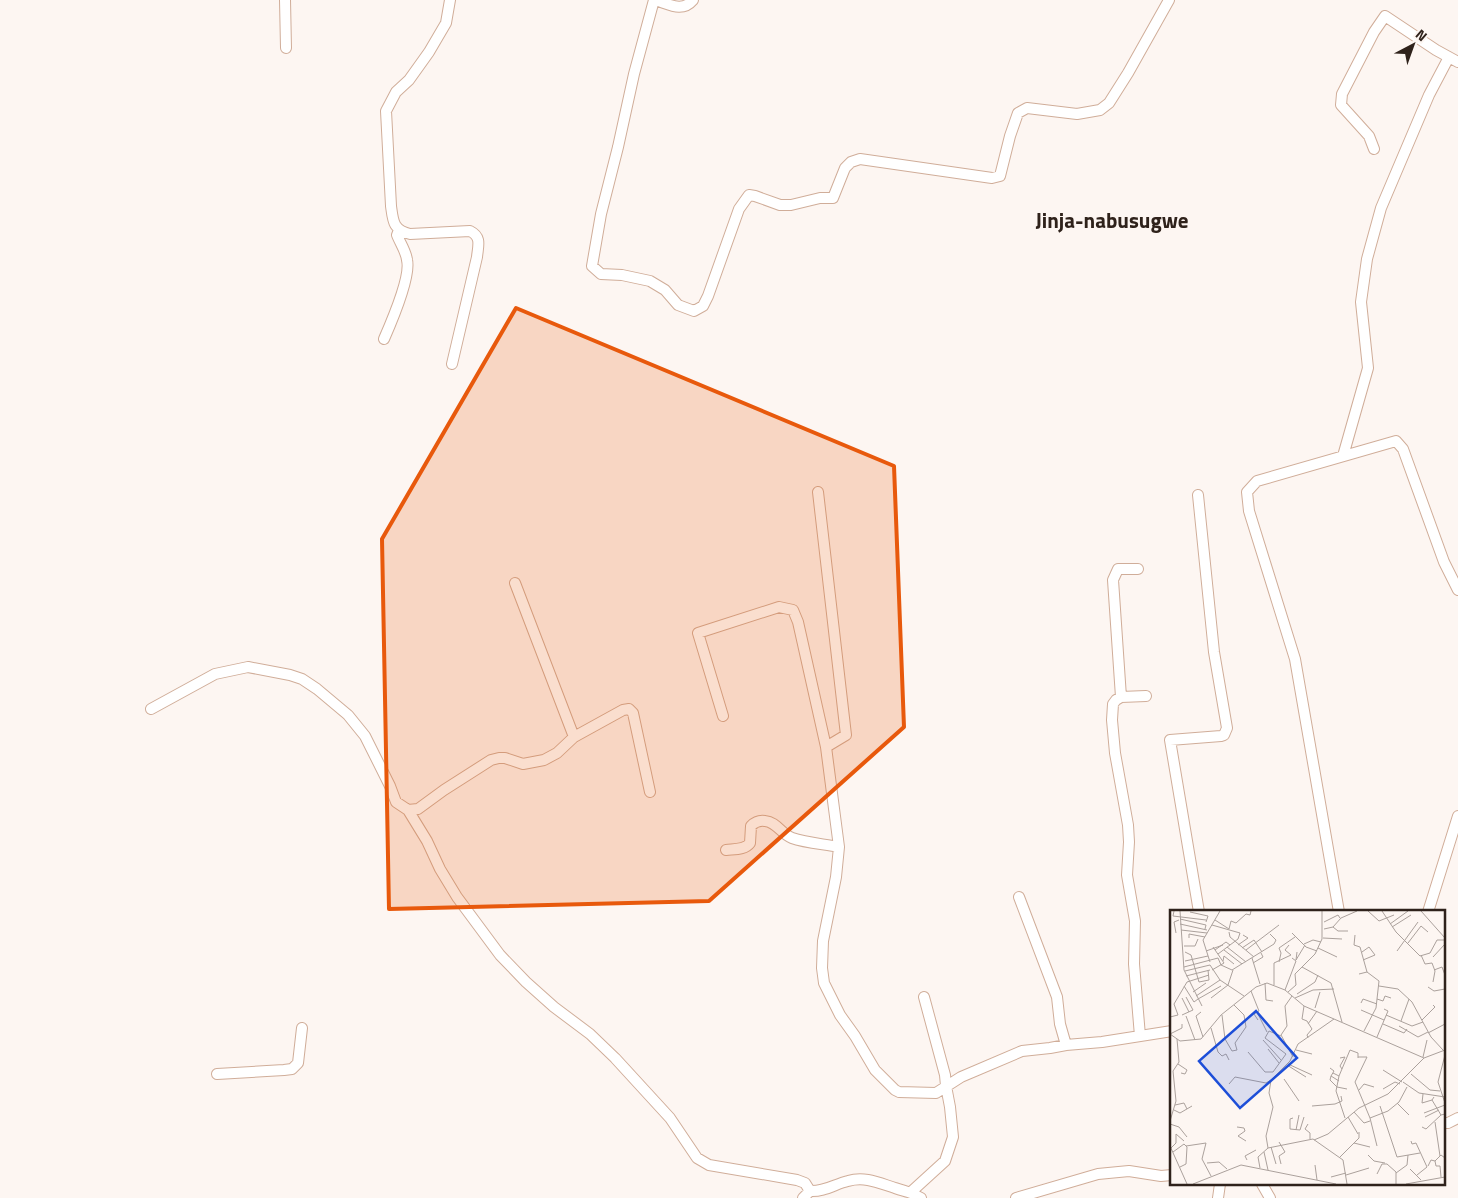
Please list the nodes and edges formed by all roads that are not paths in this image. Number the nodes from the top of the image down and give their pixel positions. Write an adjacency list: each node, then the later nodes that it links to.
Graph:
1 (285, 0): 6 (street)
2 (450, 0): 9 (street)
3 (655, 0): 4 (street); 5 (street)
4 (693, 0)
5 (1169, 0)
6 (286, 48)
7 (1453, 60): 8 (street); 12 (street)
8 (1374, 149)
9 (399, 230): 10 (street); 11 (street)
10 (384, 339)
11 (452, 364)
12 (1343, 456): 17 (street); 31 (street)
13 (818, 492): 23 (street)
14 (1198, 495): 30 (street)
15 (1138, 569): 19 (street)
16 (515, 583): 22 (street)
17 (1458, 590)
18 (1146, 696): 19 (street)
19 (1121, 697): 36 (street)
20 (151, 709): 25 (street)
21 (723, 716): 23 (street)
22 (574, 737): 24 (street); 25 (street)
23 (826, 747): 27 (street)
24 (650, 792)
25 (408, 810): 45 (street)
26 (1458, 816): 32 (street)
27 (839, 847): 28 (street); 39 (street)
28 (726, 850)
29 (1019, 897): 37 (street)
30 (1199, 910)
31 (1339, 910)
32 (1429, 910)
33 (924, 997): 39 (street)
34 (302, 1028): 38 (street)
35 (1170, 1031): 36 (street)
36 (1140, 1036): 37 (street)
37 (1066, 1045): 39 (street)
38 (217, 1074)
39 (946, 1086): 44 (street)
40 (1458, 1118): 41 (street)
41 (1446, 1123)
42 (1170, 1175): 47 (street)
43 (1263, 1186): 48 (street)
44 (911, 1192): 45 (street); 46 (street)
45 (807, 1194)
46 (921, 1198)
47 (1016, 1198)
48 (1270, 1198)

